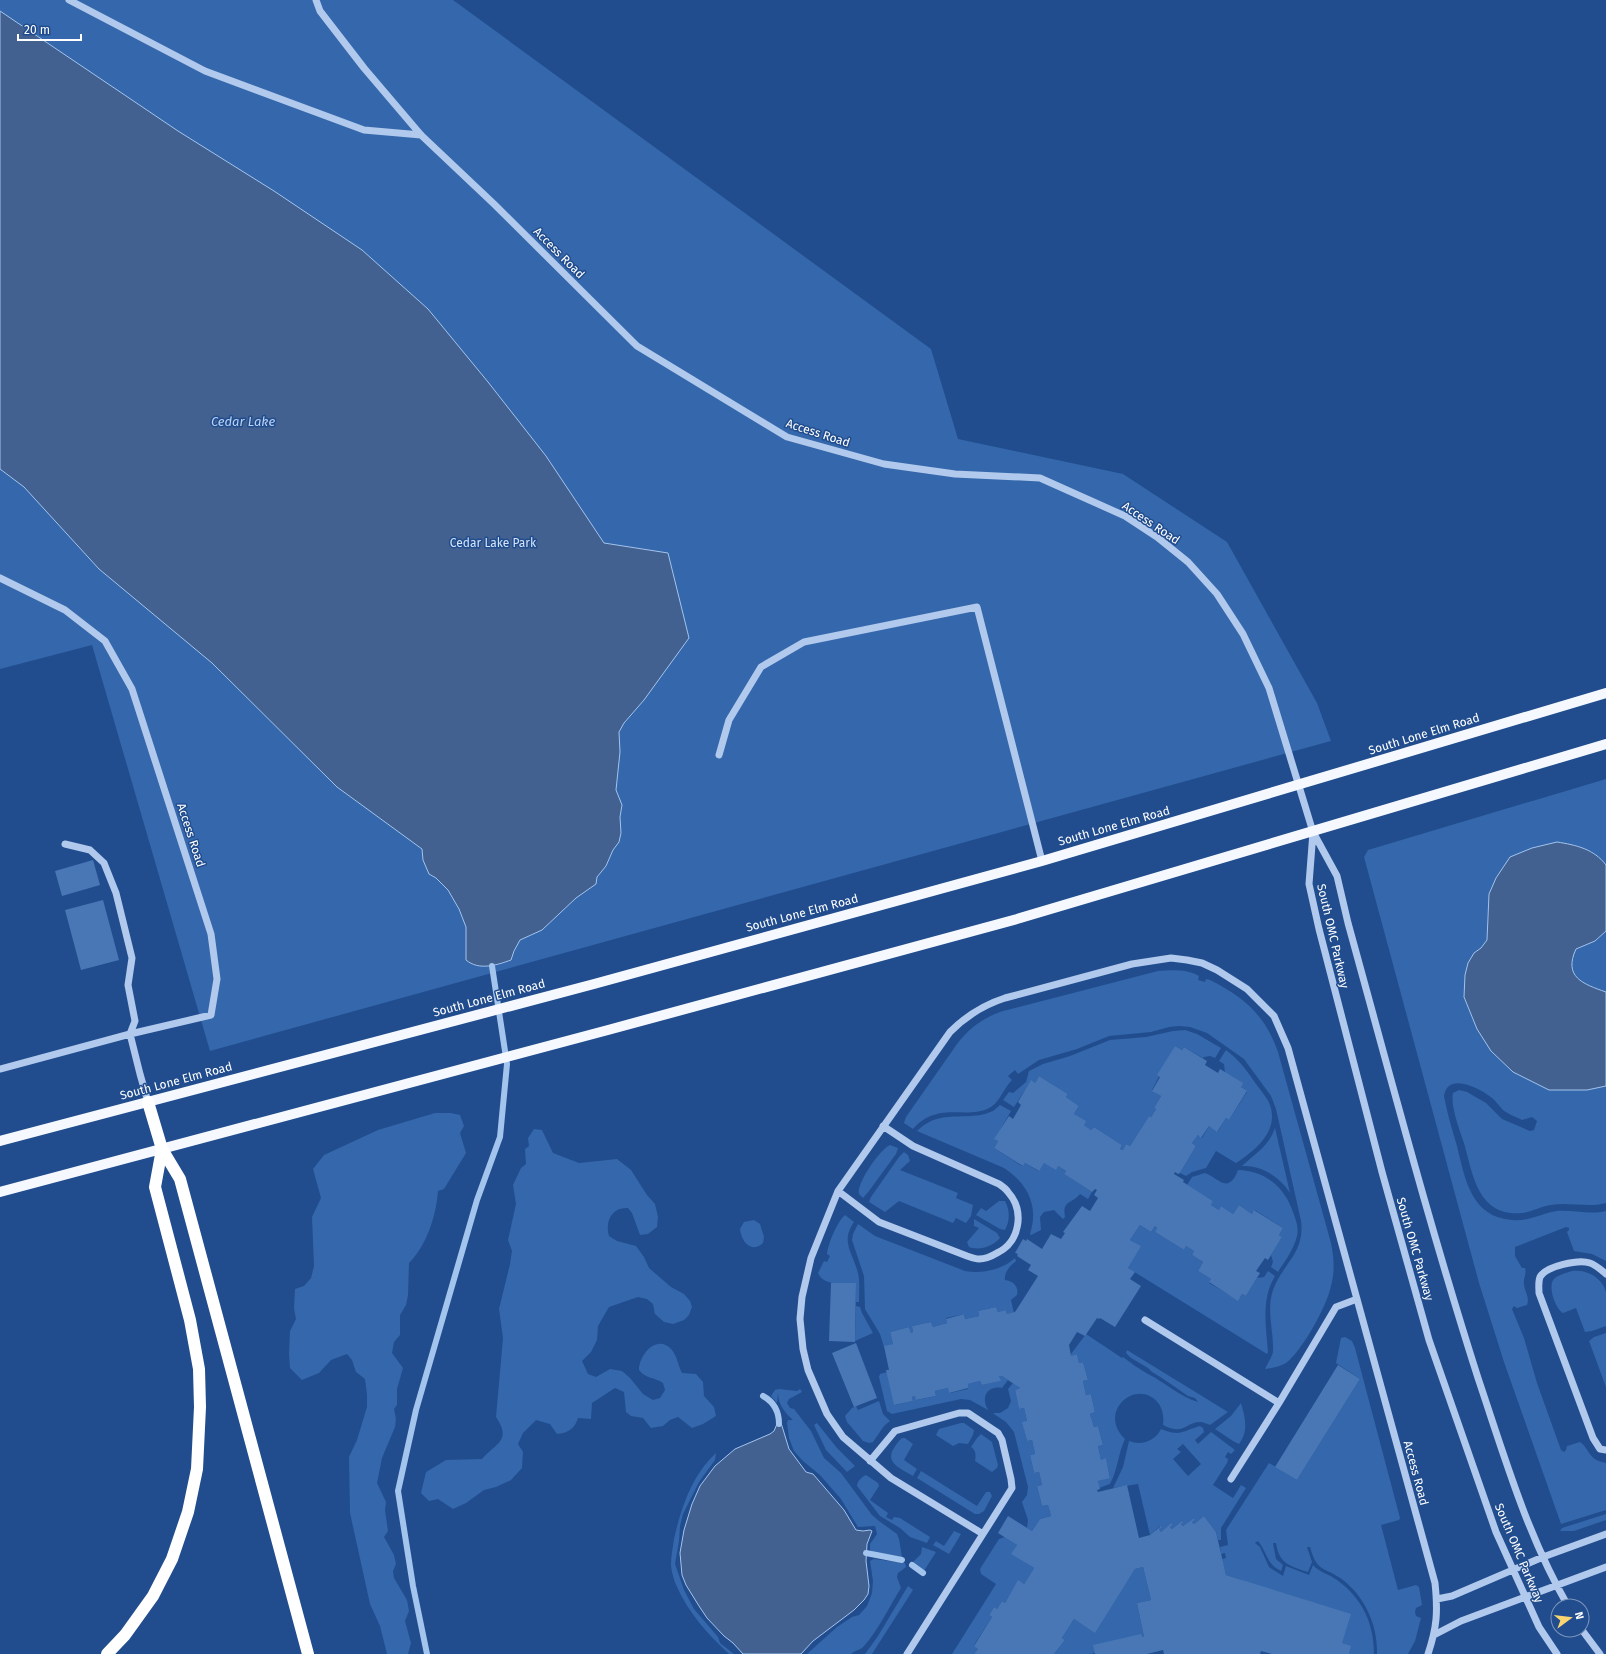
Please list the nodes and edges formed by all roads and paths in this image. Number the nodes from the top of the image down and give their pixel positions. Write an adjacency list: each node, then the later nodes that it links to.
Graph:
1 (69, 0): 3 (street)
2 (316, 0): 3 (street, Access Road)
3 (421, 135): 8 (street, Access Road)
4 (0, 578): 12 (street, Access Road)
5 (1606, 693): 8 (main road, South Lone Elm Road)
6 (1606, 744): 9 (main road)
7 (719, 755): 11 (street)
8 (1300, 785): 9 (street, South OMC Parkway); 11 (main road, South Lone Elm Road)
9 (1313, 832): 17 (main road); 29 (street, South OMC Parkway); 31 (street, South OMC Parkway)
10 (65, 844): 12 (street)
11 (1042, 861): 14 (main road, South Lone Elm Road)
12 (130, 1034): 13 (street); 14 (street)
13 (0, 1069)
14 (148, 1102): 16 (main road, South Lone Elm Road); 17 (highway)
15 (883, 1126): 18 (street, Access Road); 18 (street); 21 (street, Access Road)
16 (0, 1141)
17 (162, 1149): 19 (main road); 38 (highway); 39 (highway)
18 (838, 1191): 25 (street, Access Road)
19 (0, 1192)
20 (1606, 1274): 24 (street)
21 (1357, 1299): 23 (street); 35 (street, Access Road)
22 (1145, 1320): 23 (street)
23 (1279, 1403): 26 (street)
24 (1606, 1450)
25 (870, 1461): 27 (street, Access Road); 27 (street)
26 (1231, 1479)
27 (983, 1534): 40 (street)
28 (1606, 1534): 29 (street)
29 (1543, 1557): 31 (street); 32 (street, South OMC Parkway)
30 (1606, 1566): 32 (street)
31 (1513, 1570): 33 (street, South OMC Parkway); 35 (street)
32 (1556, 1585): 33 (street); 34 (street, South OMC Parkway)
33 (1525, 1596): 36 (street); 42 (street, South OMC Parkway)
34 (1563, 1598)
35 (1437, 1599): 36 (street, Access Road)
36 (1434, 1635): 41 (street, Access Road)
37 (1588, 1638): 43 (street)
38 (106, 1654)
39 (308, 1654)
40 (907, 1654)
41 (1428, 1654)
42 (1557, 1654)
43 (1600, 1654)

